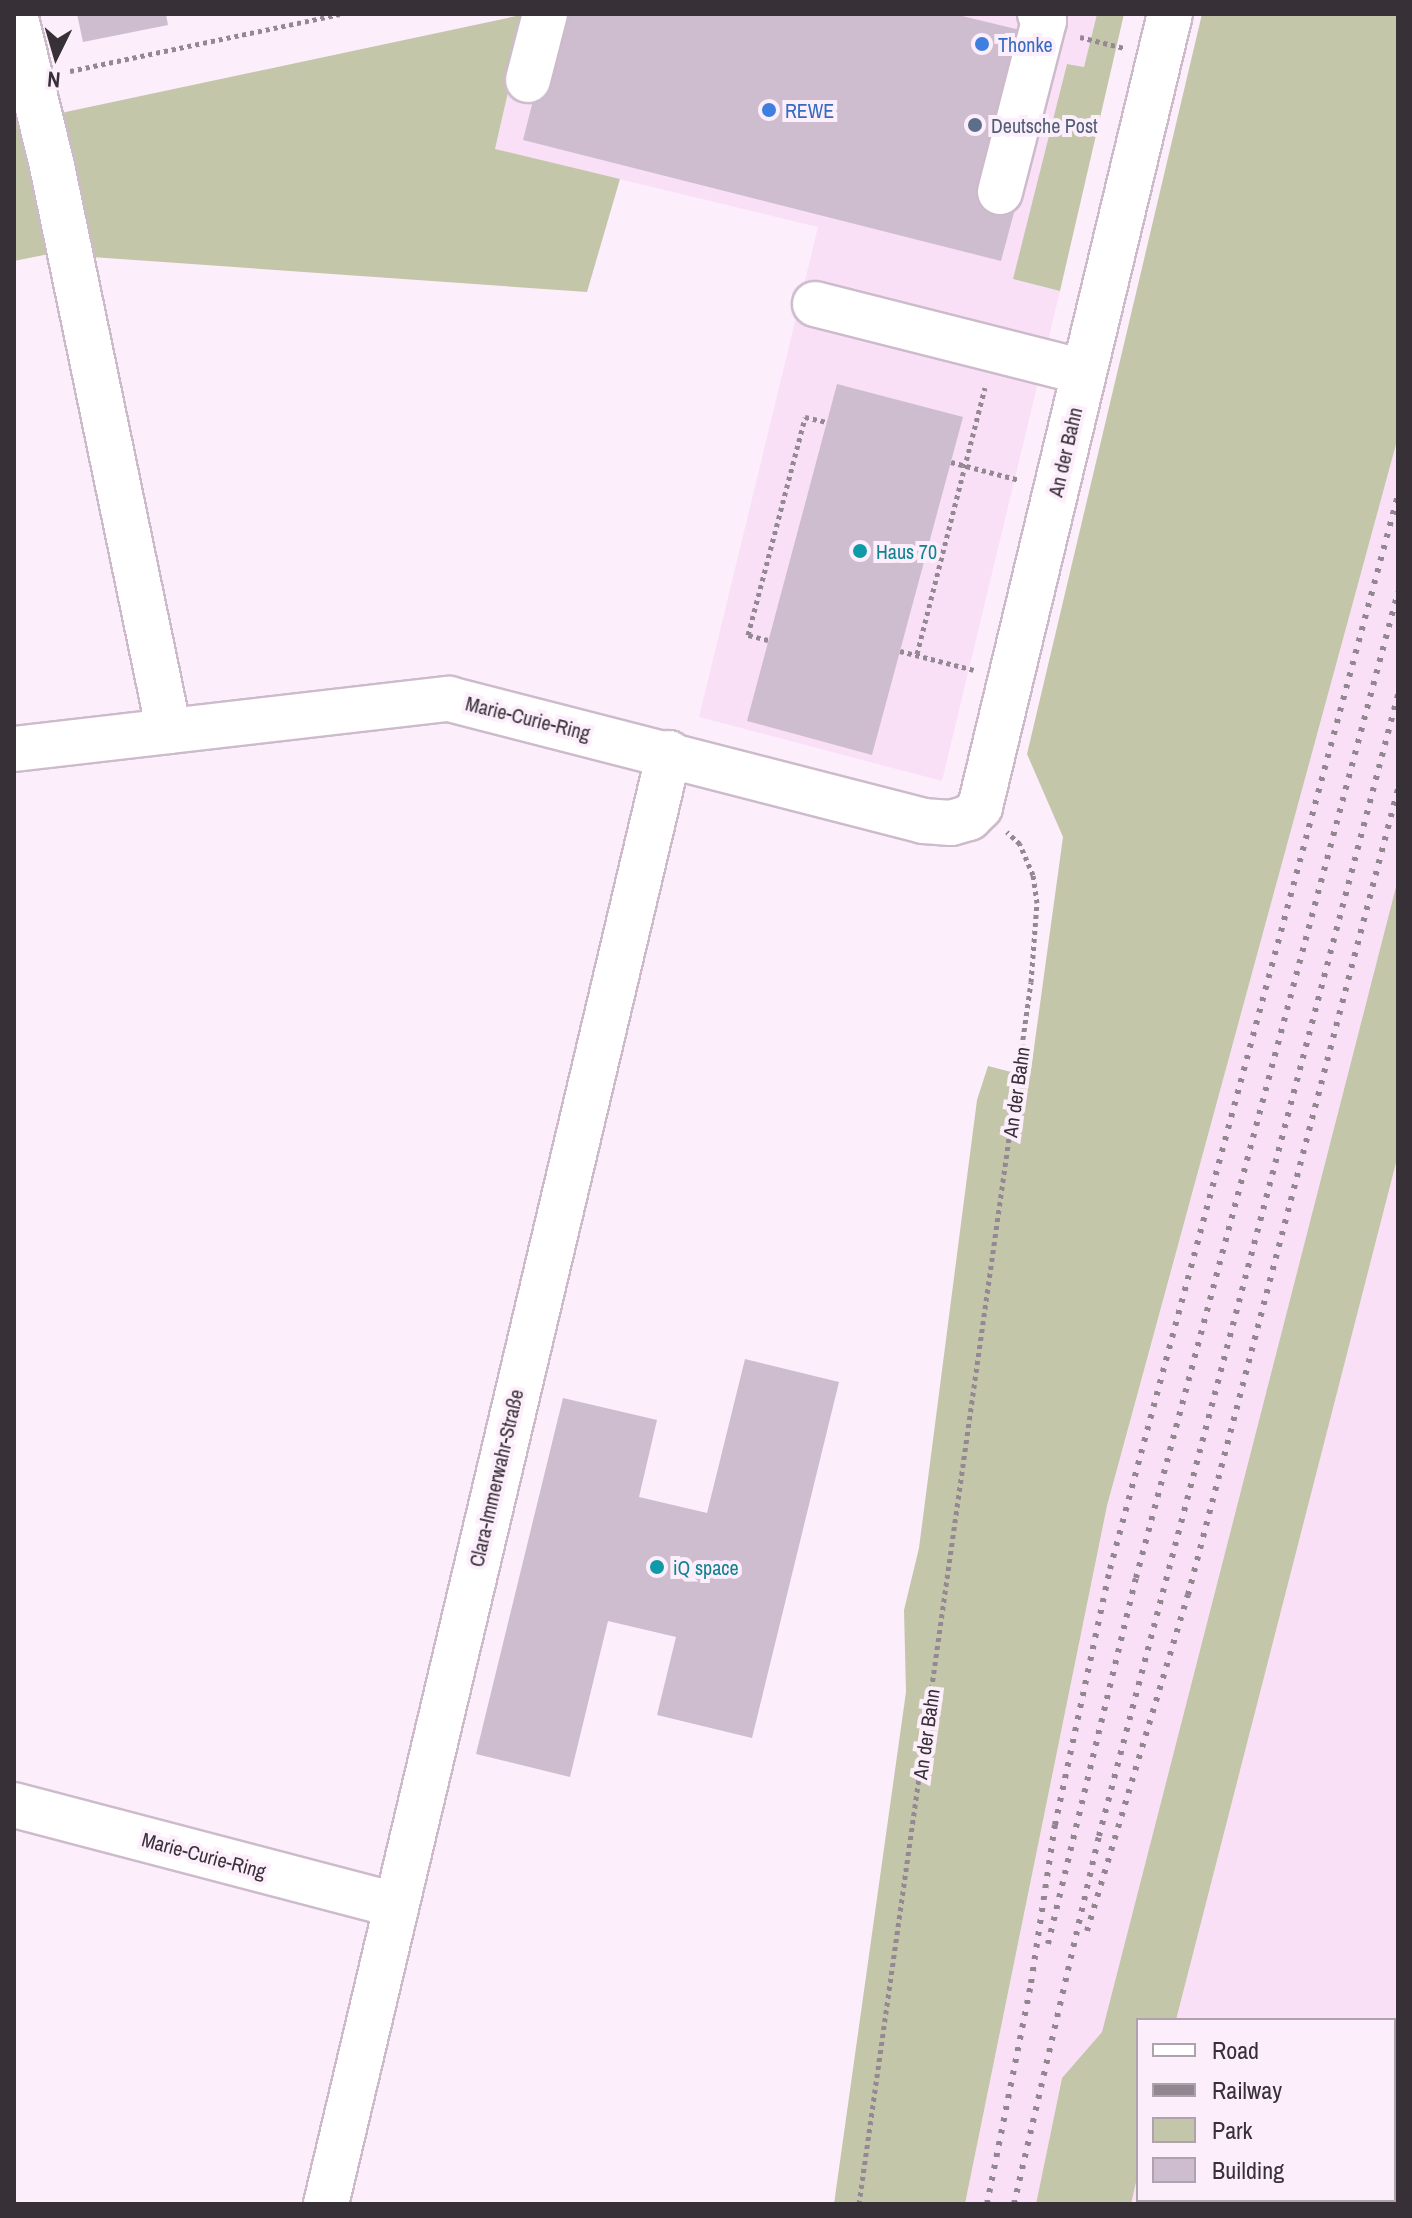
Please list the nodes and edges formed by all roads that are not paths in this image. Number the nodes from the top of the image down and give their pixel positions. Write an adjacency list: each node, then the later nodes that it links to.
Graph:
1 (15, 14): 9 (street)
2 (545, 14): 5 (street)
3 (1170, 14): 8 (street, An der Bahn)
4 (1041, 21): 6 (street)
5 (528, 80)
6 (1000, 192)
7 (815, 304): 8 (street)
8 (1084, 372): 12 (street, An der Bahn)
9 (169, 731): 10 (street, Marie-Curie-Ring); 11 (street, Marie-Curie-Ring)
10 (14, 749)
11 (669, 753): 12 (street, Marie-Curie-Ring); 14 (street, Clara-Immerwahr-Straße)
12 (980, 807)
13 (14, 1805): 14 (street, Marie-Curie-Ring)
14 (395, 1905): 15 (street, Clara-Immerwahr-Straße)
15 (326, 2204)

